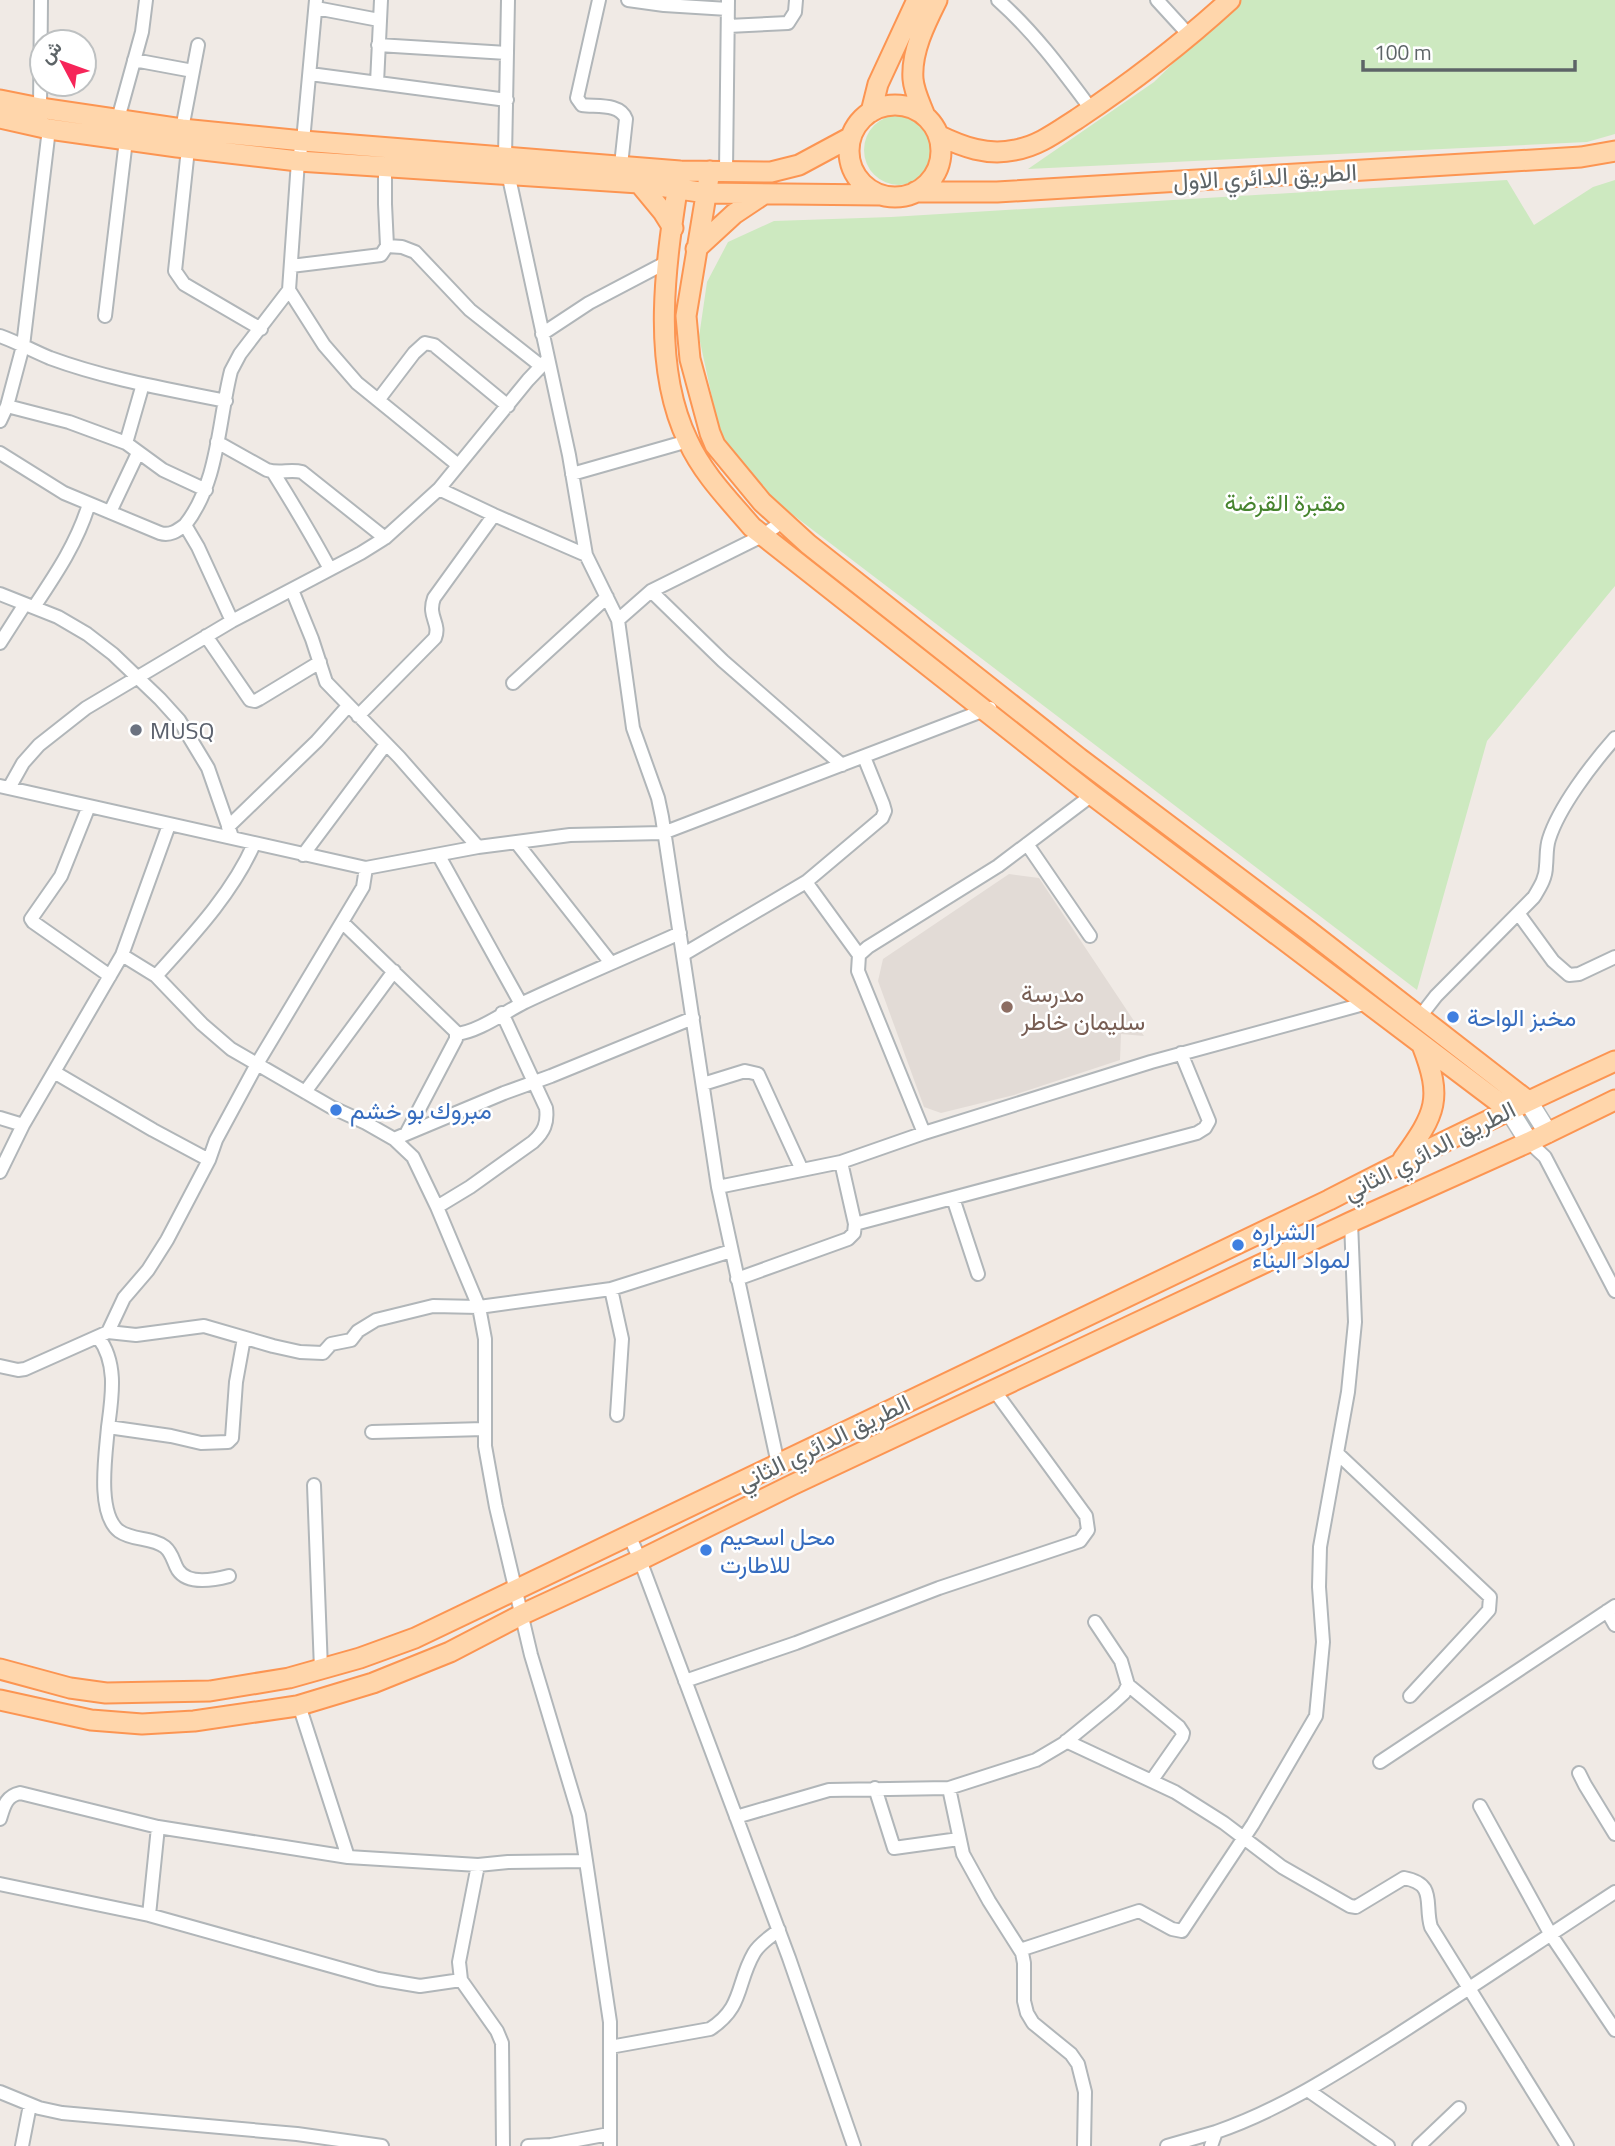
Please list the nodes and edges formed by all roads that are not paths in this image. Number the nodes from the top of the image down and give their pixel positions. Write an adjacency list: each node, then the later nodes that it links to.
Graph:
1 (41, 0): 27 (street)
2 (146, 0): 21 (street)
3 (381, 0): 15 (street)
4 (508, 0): 20 (street)
5 (599, 0): 43 (street)
6 (628, 0): 14 (street)
7 (796, 0): 16 (street)
8 (917, 0): 29 (main road)
9 (937, 0): 30 (main road)
10 (998, 0): 28 (street)
11 (1157, 0): 17 (street)
12 (1230, 0): 17 (main road)
13 (316, 4): 15 (street); 23 (street)
14 (728, 4): 16 (street)
15 (379, 19): 19 (street)
16 (728, 26): 45 (street)
17 (1189, 35): 28 (main road)
18 (198, 45): 22 (street)
19 (378, 45): 20 (street); 24 (street)
20 (507, 52): 26 (street)
21 (134, 60): 22 (street); 32 (street)
22 (193, 71): 34 (street)
23 (310, 74): 24 (street); 38 (street)
24 (377, 83): 26 (street)
25 (0, 100): 27 (main road)
26 (507, 100): 42 (street)
27 (40, 108): 32 (main road)
28 (1091, 109): 35 (main road)
29 (871, 112): 30 (main road); 36 (main road)
30 (925, 116): 35 (main road)
31 (0, 118): 33 (main road)
32 (118, 119): 34 (main road)
33 (50, 129): 37 (main road); 62 (street)
34 (182, 129): 38 (main road)
35 (938, 135): 48 (main road)
36 (851, 137): 45 (main road); 51 (main road)
37 (126, 140): 39 (main road); 58 (street)
38 (303, 141): 41 (street); 42 (main road)
39 (188, 149): 41 (main road); 59 (street)
40 (1615, 151): 48 (main road, الطريق الدائري الاول)
41 (298, 161): 44 (main road); 56 (street)
42 (506, 165): 43 (main road); 44 (main road); 47 (main road); 60 (street)
43 (621, 165): 46 (main road)
44 (385, 167): 53 (street)
45 (718, 171): 46 (main road); 49 (main road)
46 (679, 180): 47 (main road); 49 (main road); 52 (main road)
47 (639, 183): 52 (main road)
48 (915, 192): 51 (main road)
49 (706, 193): 50 (main road); 54 (main road)
50 (764, 194): 51 (main road); 54 (main road)
51 (880, 195)
52 (673, 228): 55 (main road)
53 (387, 246): 56 (street); 63 (street)
54 (695, 250): 83 (main road)
55 (669, 261): 60 (street); 70 (main road)
56 (291, 266): 57 (street)
57 (289, 290): 59 (street); 65 (street)
58 (105, 316)
59 (261, 329): 66 (street)
60 (542, 334): 63 (street)
61 (0, 336): 62 (street)
62 (23, 346): 64 (street); 68 (street)
63 (544, 363): 67 (street); 77 (street)
64 (143, 384): 66 (street); 72 (street)
65 (379, 399): 67 (street); 75 (street)
66 (226, 401): 71 (street)
67 (508, 405): 75 (street)
68 (7, 406): 69 (street); 72 (street)
69 (0, 421)
70 (688, 441): 77 (street); 85 (main road)
71 (216, 442): 76 (street); 79 (street)
72 (126, 443): 74 (street)
73 (0, 453): 80 (street)
74 (138, 453): 79 (street); 81 (street)
75 (457, 465): 78 (street)
76 (273, 472): 86 (street); 88 (street)
77 (572, 474): 87 (street)
78 (439, 489): 82 (street); 86 (street)
79 (206, 490): 84 (street)
80 (89, 504): 81 (street); 93 (street)
81 (110, 512): 84 (street)
82 (494, 515): 87 (street); 104 (street)
83 (782, 522): 85 (street); 101 (main road)
84 (185, 525): 94 (street)
85 (762, 536): 90 (street); 103 (main road)
86 (385, 538): 88 (street)
87 (586, 555): 92 (street)
88 (330, 569): 89 (street)
89 (292, 590): 94 (street); 98 (street)
90 (651, 591): 95 (street); 108 (street)
91 (0, 594): 93 (street)
92 (607, 597): 95 (street); 100 (street)
93 (29, 606): 97 (street); 99 (street)
94 (232, 621): 96 (street)
95 (618, 621): 114 (street)
96 (206, 636): 98 (street); 99 (street)
97 (0, 643)
98 (320, 662): 102 (street)
99 (138, 677): 109 (street); 113 (street)
100 (513, 683)
101 (1005, 700): 103 (street); 135 (main road)
102 (348, 706): 104 (street); 113 (street)
103 (986, 710): 107 (street); 110 (main road)
104 (358, 716): 106 (street)
105 (1615, 738): 123 (street)
106 (386, 744): 118 (street); 119 (street)
107 (864, 757): 108 (street); 122 (street)
108 (842, 765): 114 (street)
109 (5, 787): 111 (street)
110 (1092, 795): 117 (street); 136 (main road)
111 (89, 806): 112 (street); 133 (street)
112 (169, 825): 113 (street); 128 (street)
113 (230, 832): 116 (street)
114 (663, 833): 115 (street); 125 (street)
115 (516, 842): 118 (street); 131 (street)
116 (254, 844): 119 (street); 134 (street)
117 (1027, 844): 126 (street); 129 (street)
118 (478, 847): 120 (street)
119 (303, 855): 121 (street)
120 (439, 856): 121 (street); 137 (street)
121 (366, 868): 124 (street)
122 (806, 882): 127 (street); 129 (street)
123 (1518, 913): 130 (street); 140 (street)
124 (342, 922): 132 (street); 145 (street)
125 (680, 933): 127 (street); 131 (street)
126 (1090, 936)
127 (684, 954): 139 (street)
128 (122, 955): 133 (street); 134 (street)
129 (859, 955): 155 (street)
130 (1615, 957)
131 (611, 963): 137 (street)
132 (394, 971): 141 (street); 149 (street)
133 (110, 976): 146 (street)
134 (156, 976): 145 (street)
135 (1389, 995): 136 (street); 140 (main road)
136 (1367, 1003): 142 (main road); 143 (street)
137 (521, 1004): 138 (street)
138 (502, 1013): 141 (street); 147 (street)
139 (693, 1018): 147 (street); 148 (street)
140 (1419, 1018): 151 (main road)
141 (456, 1034): 157 (street)
142 (1422, 1044): 152 (main road); 162 (main road)
143 (1181, 1053): 155 (street); 166 (street)
144 (1615, 1061): 151 (main road, الطريق الدائري الثاني)
145 (257, 1064): 149 (street); 160 (street)
146 (54, 1072): 154 (street); 160 (street)
147 (535, 1082): 157 (street); 167 (street)
148 (703, 1084): 163 (street); 165 (street)
149 (305, 1092): 157 (street)
150 (1615, 1100): 156 (main road, الطريق الدائري الثاني)
151 (1528, 1101): 152 (main road, الطريق الدائري الثاني); 156 (main road)
152 (1509, 1110): 158 (main road); 162 (main road, الطريق الدائري الثاني)
153 (0, 1118): 154 (street)
154 (23, 1125): 164 (street)
155 (924, 1133): 161 (street)
156 (1548, 1133): 158 (main road, الطريق الدائري الثاني); 159 (street)
157 (400, 1137): 167 (street)
158 (1529, 1142): 159 (street); 168 (main road, الطريق الدائري الثاني)
159 (1545, 1157): 174 (street)
160 (209, 1160): 176 (street)
161 (841, 1162): 163 (street); 169 (street)
162 (1400, 1163): 185 (main road, الطريق الدائري الثاني)
163 (802, 1170): 165 (street)
164 (0, 1172)
165 (718, 1187): 170 (street)
166 (953, 1198): 169 (street); 171 (street)
167 (437, 1207): 175 (street)
168 (1352, 1222): 179 (main road, الطريق الدائري الثاني); 184 (street)
169 (855, 1224): 172 (street)
170 (731, 1251): 172 (street); 173 (street)
171 (978, 1274)
172 (737, 1279): 185 (street)
173 (611, 1289): 175 (street); 180 (street)
174 (1615, 1291)
175 (479, 1307): 177 (street); 182 (street)
176 (103, 1335): 177 (street); 178 (street); 181 (street)
177 (244, 1338): 181 (street)
178 (0, 1366)
179 (994, 1390): 188 (main road, الطريق الدائري الثاني); 197 (street)
180 (617, 1415)
181 (108, 1427): 189 (street)
182 (484, 1429): 183 (street); 190 (street)
183 (372, 1432)
184 (1337, 1453): 199 (street); 213 (street)
185 (778, 1464): 187 (main road, الطريق الدائري الثاني)
186 (314, 1485): 196 (street)
187 (629, 1535): 188 (street); 190 (main road, الطريق الدائري الثاني)
188 (640, 1560): 192 (main road, الطريق الدائري الثاني); 197 (street)
189 (229, 1576)
190 (516, 1589): 192 (street); 196 (main road, الطريق الدائري الثاني)
191 (1611, 1609): 194 (street); 203 (street)
192 (523, 1614): 201 (main road, الطريق الدائري الثاني); 216 (street)
193 (1096, 1622): 198 (street)
194 (1615, 1625)
195 (0, 1669): 196 (main road, الطريق الدائري الثاني)
196 (321, 1669)
197 (685, 1681): 209 (street)
198 (1128, 1685): 202 (street); 205 (street)
199 (1410, 1696)
200 (0, 1700): 201 (main road, الطريق الدائري الثاني)
201 (299, 1706): 215 (street)
202 (1066, 1741): 205 (street); 207 (street)
203 (1380, 1762)
204 (1580, 1773): 212 (street)
205 (1152, 1780): 213 (street)
206 (875, 1788): 207 (street); 209 (street); 214 (street)
207 (949, 1788): 214 (street)
208 (1480, 1806): 222 (street)
209 (736, 1817): 221 (street)
210 (0, 1819): 211 (street)
211 (158, 1827): 215 (street); 220 (street)
212 (1615, 1834)
213 (1244, 1838): 223 (street); 225 (street)
214 (959, 1839): 223 (street)
215 (348, 1857): 217 (street)
216 (586, 1861): 217 (street); 227 (street)
217 (478, 1865): 224 (street)
218 (0, 1884): 220 (street)
219 (1615, 1892): 222 (street)
220 (149, 1915): 224 (street)
221 (779, 1930): 227 (street); 238 (street)
222 (1551, 1935): 225 (street); 226 (street)
223 (1020, 1950): 239 (street)
224 (461, 1980): 236 (street)
225 (1468, 1989): 228 (street); 244 (street)
226 (1615, 2030)
227 (610, 2047): 233 (street)
228 (1309, 2091): 232 (street); 242 (street)
229 (0, 2092): 230 (street)
230 (30, 2105): 234 (street); 235 (street)
231 (1459, 2108): 243 (street)
232 (1216, 2132): 240 (street); 241 (street)
233 (610, 2140): 237 (street)
234 (22, 2146)
235 (374, 2146)
236 (503, 2146)
237 (527, 2146)
238 (854, 2146)
239 (1084, 2146)
240 (1167, 2146)
241 (1211, 2146)
242 (1388, 2146)
243 (1419, 2146)
244 (1567, 2146)

